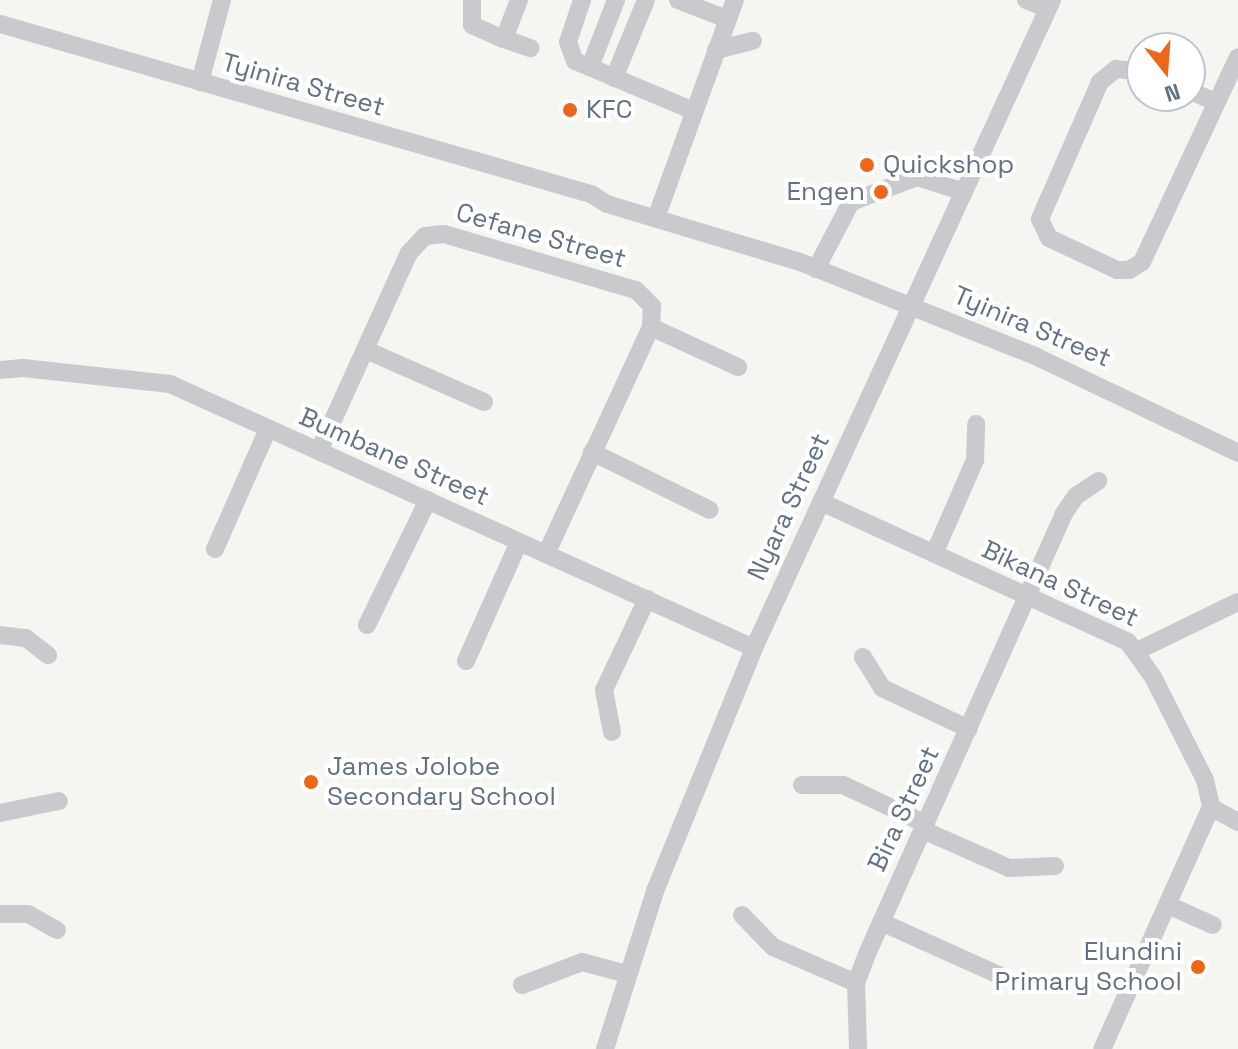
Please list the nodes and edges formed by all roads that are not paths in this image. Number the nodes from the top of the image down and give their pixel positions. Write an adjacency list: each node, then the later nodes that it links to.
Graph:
1 (222, 0): 21 (street)
2 (472, 0): 13 (street)
3 (519, 0): 13 (street)
4 (582, 0): 18 (street)
5 (616, 0): 18 (street)
6 (646, 0): 20 (street)
7 (678, 0): 11 (street)
8 (735, 0): 11 (street)
9 (1026, 0): 10 (street)
10 (1049, 5): 25 (street, Nyara Street)
11 (727, 19): 16 (street)
12 (0, 24): 21 (street, Tyinira Street)
13 (504, 39): 15 (street)
14 (753, 41): 16 (street)
15 (530, 48)
16 (716, 50): 24 (street)
17 (1238, 57): 23 (street)
18 (590, 67): 20 (street)
19 (1126, 70): 23 (street)
20 (614, 78): 24 (street)
21 (200, 82): 26 (street, Tyinira Street)
22 (1206, 98): 23 (street)
23 (1216, 102)
24 (694, 111): 26 (street)
25 (964, 192): 27 (street); 28 (street, Nyara Street)
26 (658, 213): 27 (street, Tyinira Street)
27 (808, 265): 28 (street, Tyinira Street)
28 (912, 304): 38 (street, Tyinira Street); 41 (street, Nyara Street)
29 (651, 327): 30 (street, Cefane Street); 31 (street); 37 (street)
30 (366, 350): 33 (street); 36 (street, Cefane Street)
31 (738, 367)
32 (0, 370): 35 (street, Bumbane Street)
33 (484, 402)
34 (976, 424): 46 (street)
35 (268, 429): 36 (street, Bumbane Street); 44 (street)
36 (319, 451): 40 (street, Bumbane Street)
37 (592, 452): 42 (street); 45 (street)
38 (1238, 453)
39 (1098, 481): 47 (street, Bira Street)
40 (428, 500): 43 (street, Bumbane Street); 50 (street)
41 (821, 502): 46 (street, Bikana Street); 52 (street, Nyara Street)
42 (710, 510)
43 (519, 542): 45 (street, Bumbane Street); 56 (street)
44 (215, 549)
45 (546, 554): 48 (street, Bumbane Street)
46 (934, 554): 47 (street, Bikana Street)
47 (1028, 596): 53 (street, Bikana Street); 57 (street, Bira Street)
48 (647, 599): 52 (street, Bumbane Street); 58 (street)
49 (1238, 602): 53 (street)
50 (367, 625)
51 (0, 635): 54 (street)
52 (754, 648): 72 (street, Nyara Street)
53 (1139, 650): 61 (street, Bikana Street)
54 (48, 655)
55 (863, 657): 57 (street)
56 (466, 661)
57 (969, 729): 64 (street, Bira Street)
58 (612, 732)
59 (802, 785): 64 (street)
60 (59, 801): 62 (street)
61 (1211, 807): 63 (street); 66 (street)
62 (0, 813)
63 (1238, 822)
64 (925, 827): 65 (street); 69 (street, Bira Street)
65 (1055, 866)
66 (1168, 905): 70 (street); 78 (street)
67 (0, 914): 71 (street)
68 (742, 915): 74 (street)
69 (881, 922): 73 (street); 74 (street, Bira Street)
70 (1213, 925)
71 (57, 930)
72 (627, 974): 75 (street); 76 (street, Nyara Street)
73 (999, 975)
74 (856, 983): 77 (street, Bira Street)
75 (522, 985)
76 (605, 1049)
77 (858, 1049)
78 (1102, 1049)

